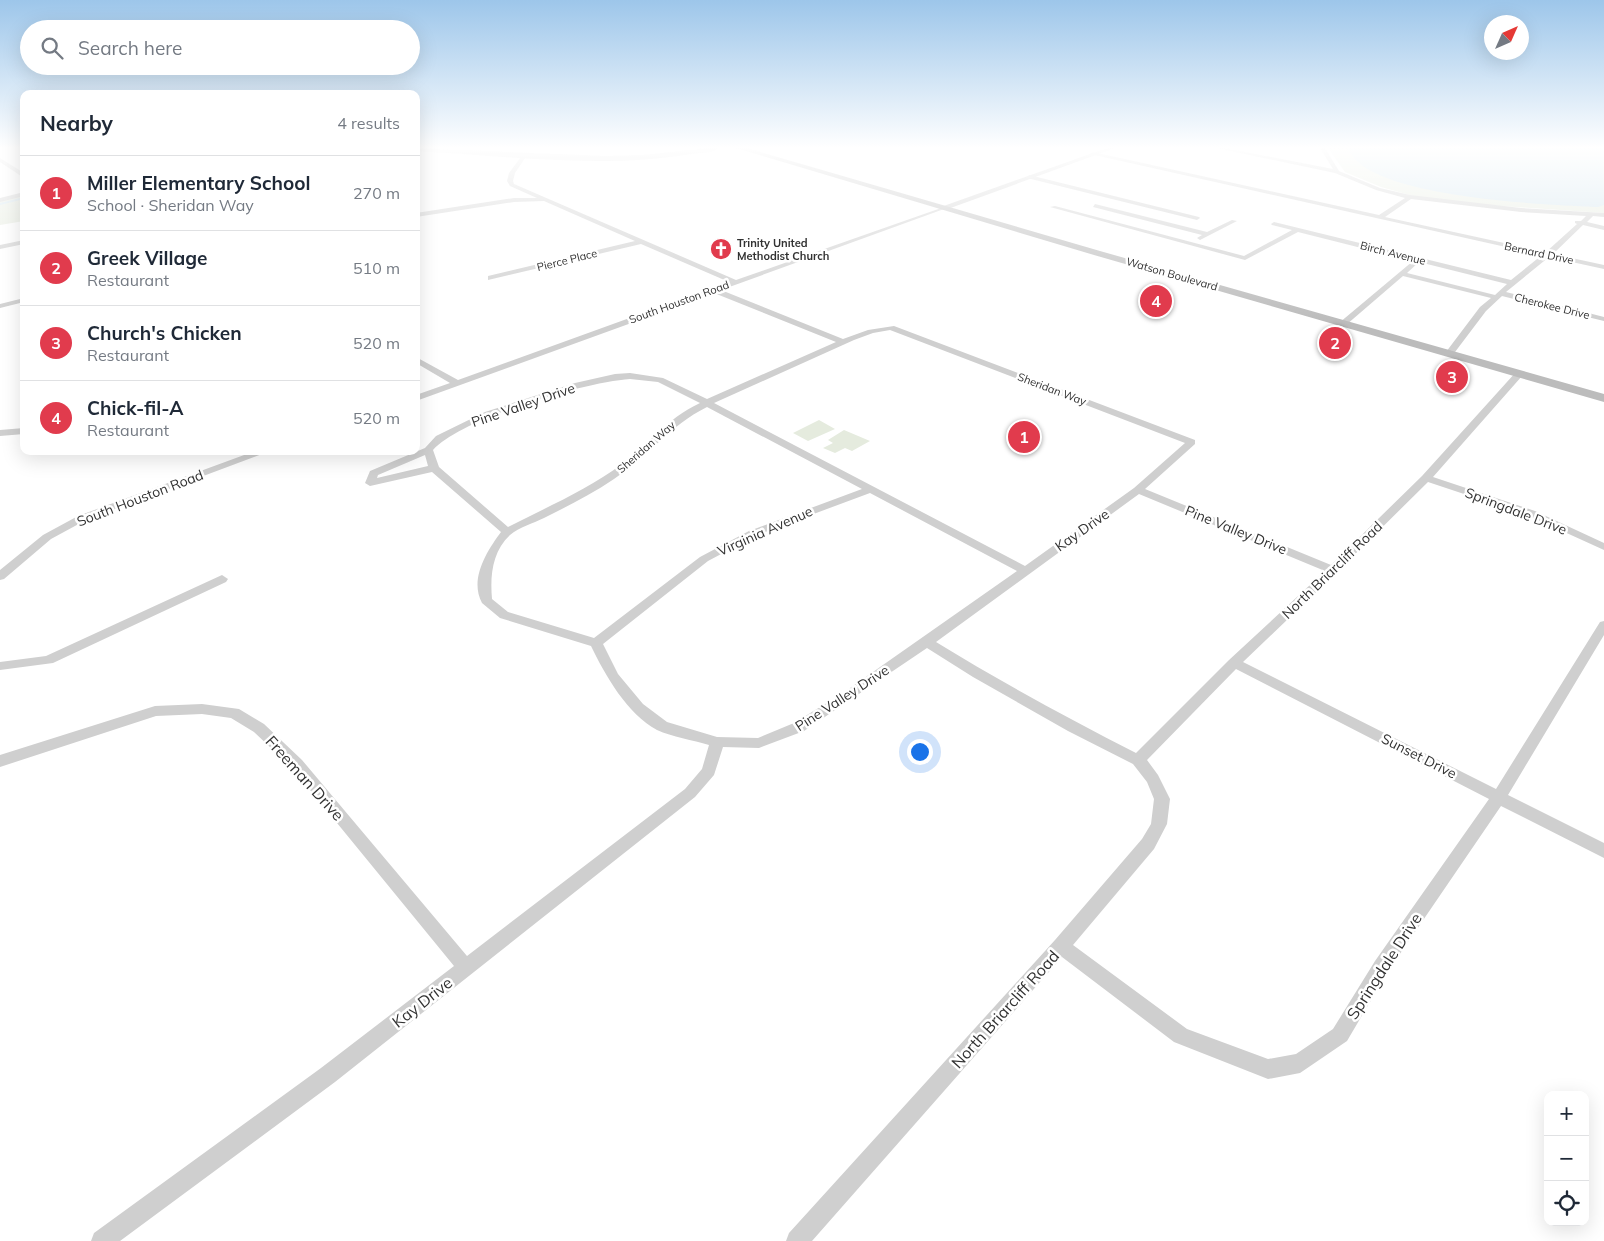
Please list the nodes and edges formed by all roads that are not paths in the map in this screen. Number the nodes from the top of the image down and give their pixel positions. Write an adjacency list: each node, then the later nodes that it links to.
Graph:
1 (475, 206): 13 (street)
2 (561, 206): 24 (street)
3 (935, 206): 11 (main road, Watson Boulevard)
4 (948, 206): 11 (street)
5 (1095, 206): 23 (street)
6 (1147, 206): 16 (street)
7 (1325, 206): 17 (street, Bernard Drive)
8 (1398, 206): 17 (street)
9 (1483, 206): 12 (street)
10 (1053, 207): 26 (street)
11 (942, 208): 33 (street, South Houston Road); 40 (main road, Watson Boulevard)
12 (1521, 210): 14 (street); 19 (street)
13 (420, 214)
14 (1591, 215): 15 (street); 19 (street)
15 (1604, 215)
16 (1197, 218)
17 (1379, 218): 28 (street, Bernard Drive)
18 (1234, 221): 23 (street)
19 (1582, 223): 21 (street); 28 (street)
20 (1274, 224): 22 (street, Birch Avenue)
21 (1604, 228)
22 (1297, 230): 26 (street); 29 (street, Birch Avenue)
23 (1207, 234): 26 (street)
24 (642, 241): 32 (street, Pierce Place); 33 (street)
25 (20, 243): 27 (street)
26 (1190, 243)
27 (0, 246)
28 (1548, 254): 30 (street, Bernard Drive); 34 (street)
29 (1420, 259): 31 (street); 34 (street, Birch Avenue)
30 (1604, 267)
31 (1402, 274): 36 (street, Cherokee Drive); 40 (street)
32 (491, 278)
33 (735, 282): 35 (street, South Houston Road)
34 (1512, 283): 36 (street)
35 (714, 290): 41 (street); 45 (street, South Houston Road)
36 (1498, 295): 39 (street, Cherokee Drive); 42 (street)
37 (20, 301): 38 (street)
38 (0, 306)
39 (1604, 319)
40 (1343, 323): 42 (main road, Watson Boulevard)
41 (843, 342): 48 (street, Sheridan Way); 60 (street, Sheridan Way)
42 (1449, 354): 44 (main road, Watson Boulevard)
43 (420, 360): 45 (street)
44 (1519, 374): 47 (main road, Watson Boulevard); 58 (street, North Briarcliff Road)
45 (458, 384): 46 (street, South Houston Road)
46 (420, 397)
47 (1604, 398)
48 (707, 403): 51 (street, Pine Valley Drive); 59 (street, Pine Valley Drive); 61 (street, Sheridan Way)
49 (20, 431): 50 (street)
50 (0, 433)
51 (428, 450): 52 (street, Pine Valley Drive); 57 (street)
52 (420, 453)
53 (238, 455): 56 (street)
54 (254, 455): 56 (street, South Houston Road)
55 (416, 455): 57 (street, Pine Valley Drive)
56 (242, 459): 65 (street, South Houston Road)
57 (434, 468): 61 (street)
58 (1426, 478): 62 (street, Springdale Drive); 64 (street, North Briarcliff Road)
59 (872, 489): 63 (street, Pine Valley Drive); 69 (street, Virginia Avenue)
60 (1138, 490): 63 (street, Kay Drive); 64 (street, Pine Valley Drive)
61 (507, 532): 69 (street)
62 (1604, 547)
63 (1025, 570): 68 (street, Pine Valley Drive)
64 (1333, 570): 70 (street, North Briarcliff Road)
65 (0, 576)
66 (222, 579): 71 (street)
67 (1604, 625): 75 (street, Springdale Drive)
68 (927, 642): 72 (street, Pine Valley Drive); 73 (street, North Briarcliff Road)
69 (596, 643): 72 (street, Pine Valley Drive)
70 (1234, 663): 73 (street, North Briarcliff Road); 75 (street, Sunset Drive)
71 (0, 666)
72 (717, 742): 78 (street, Kay Drive)
73 (1138, 760): 77 (street, North Briarcliff Road)
74 (0, 761): 78 (street, Freeman Drive)
75 (1499, 797): 76 (street, Sunset Drive); 77 (street, Springdale Drive)
76 (1604, 851)
77 (1061, 946): 80 (street, North Briarcliff Road)
78 (466, 968): 79 (street, Kay Drive)
79 (102, 1241)
80 (797, 1241)

